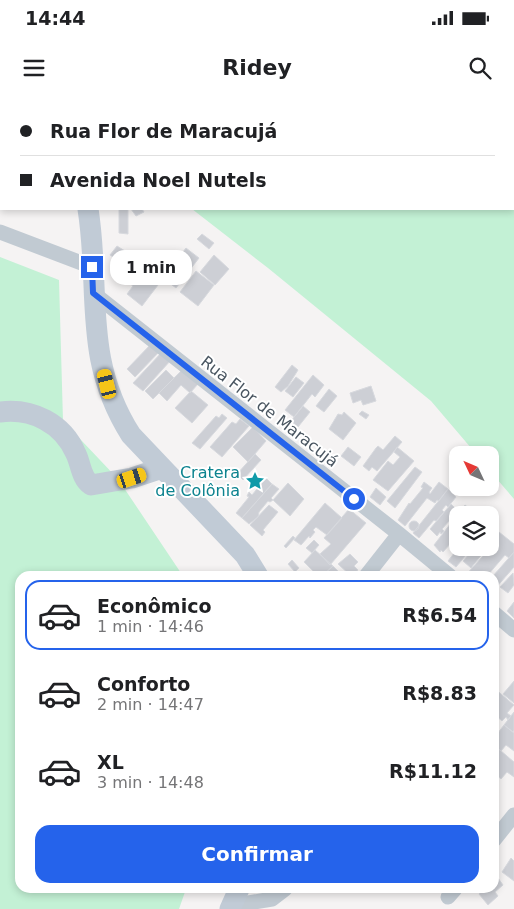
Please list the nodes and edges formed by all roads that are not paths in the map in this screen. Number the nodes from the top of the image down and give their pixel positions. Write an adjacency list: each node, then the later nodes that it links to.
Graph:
1 (88, 210): 3 (street)
2 (0, 232): 3 (street)
3 (92, 267): 4 (street)
4 (93, 293): 6 (street); 7 (street, Rua Flor de Maracujá)
5 (0, 412): 6 (street)
6 (162, 468): 8 (street)
7 (399, 534): 9 (street); 10 (street, Rua Flor de Maracujá)
8 (255, 571)
9 (370, 571)
10 (444, 571)
11 (499, 622): 12 (street)
12 (514, 630)
13 (514, 815): 14 (street)
14 (499, 834)
15 (280, 893): 16 (street)
16 (233, 901)

